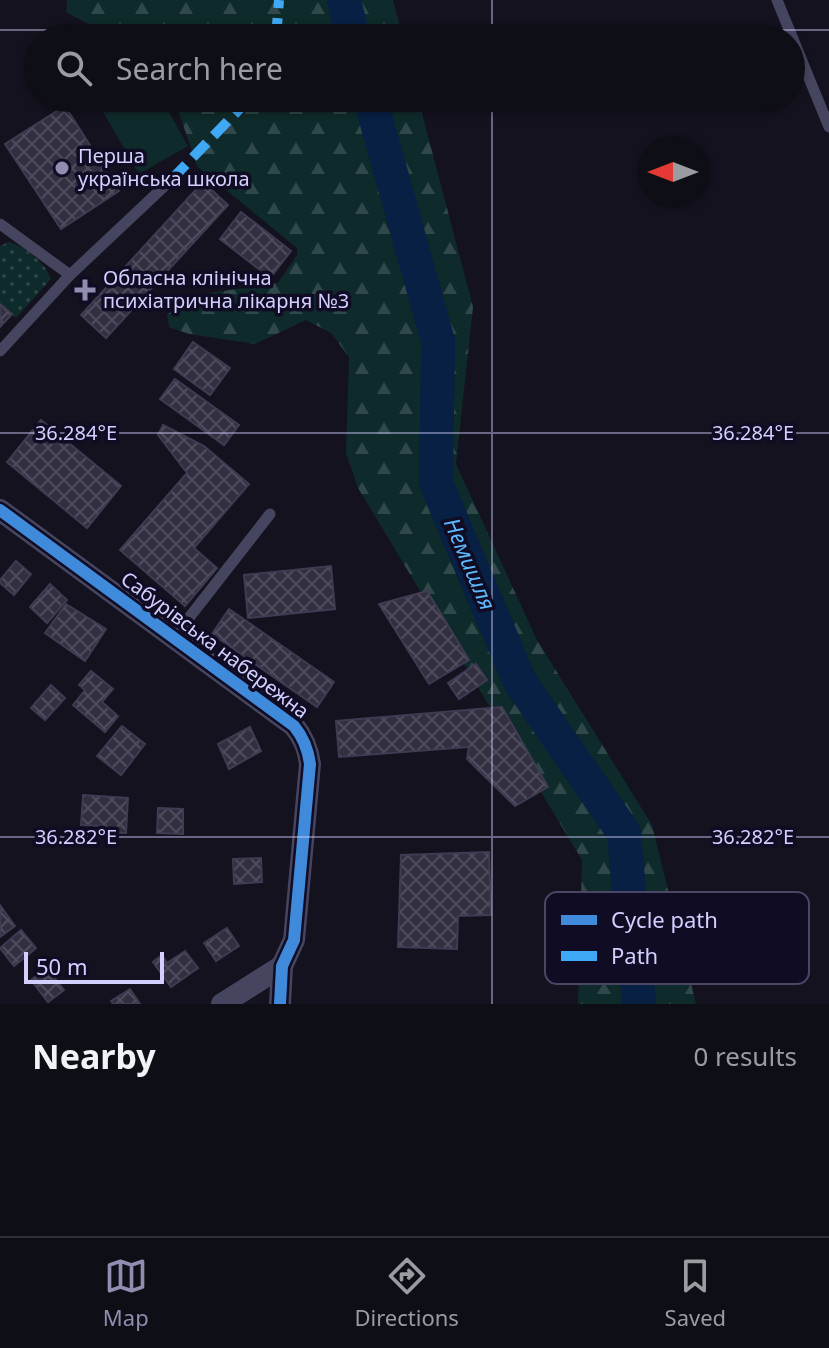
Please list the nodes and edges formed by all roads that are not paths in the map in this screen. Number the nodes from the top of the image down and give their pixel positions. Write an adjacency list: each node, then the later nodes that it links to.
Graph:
1 (777, 0): 2 (lane)
2 (787, 24)
3 (805, 68): 4 (lane)
4 (829, 127)
5 (172, 179): 7 (lane)
6 (0, 224): 7 (lane)
7 (70, 275): 8 (lane)
8 (0, 351)
9 (0, 510): 11 (street, Сабурівська набережна)
10 (270, 514): 11 (lane)
11 (174, 637): 12 (street, Сабурівська набережна)
12 (282, 966): 13 (street); 14 (street, Сабурівська набережна)
13 (222, 1004)
14 (280, 1004)

